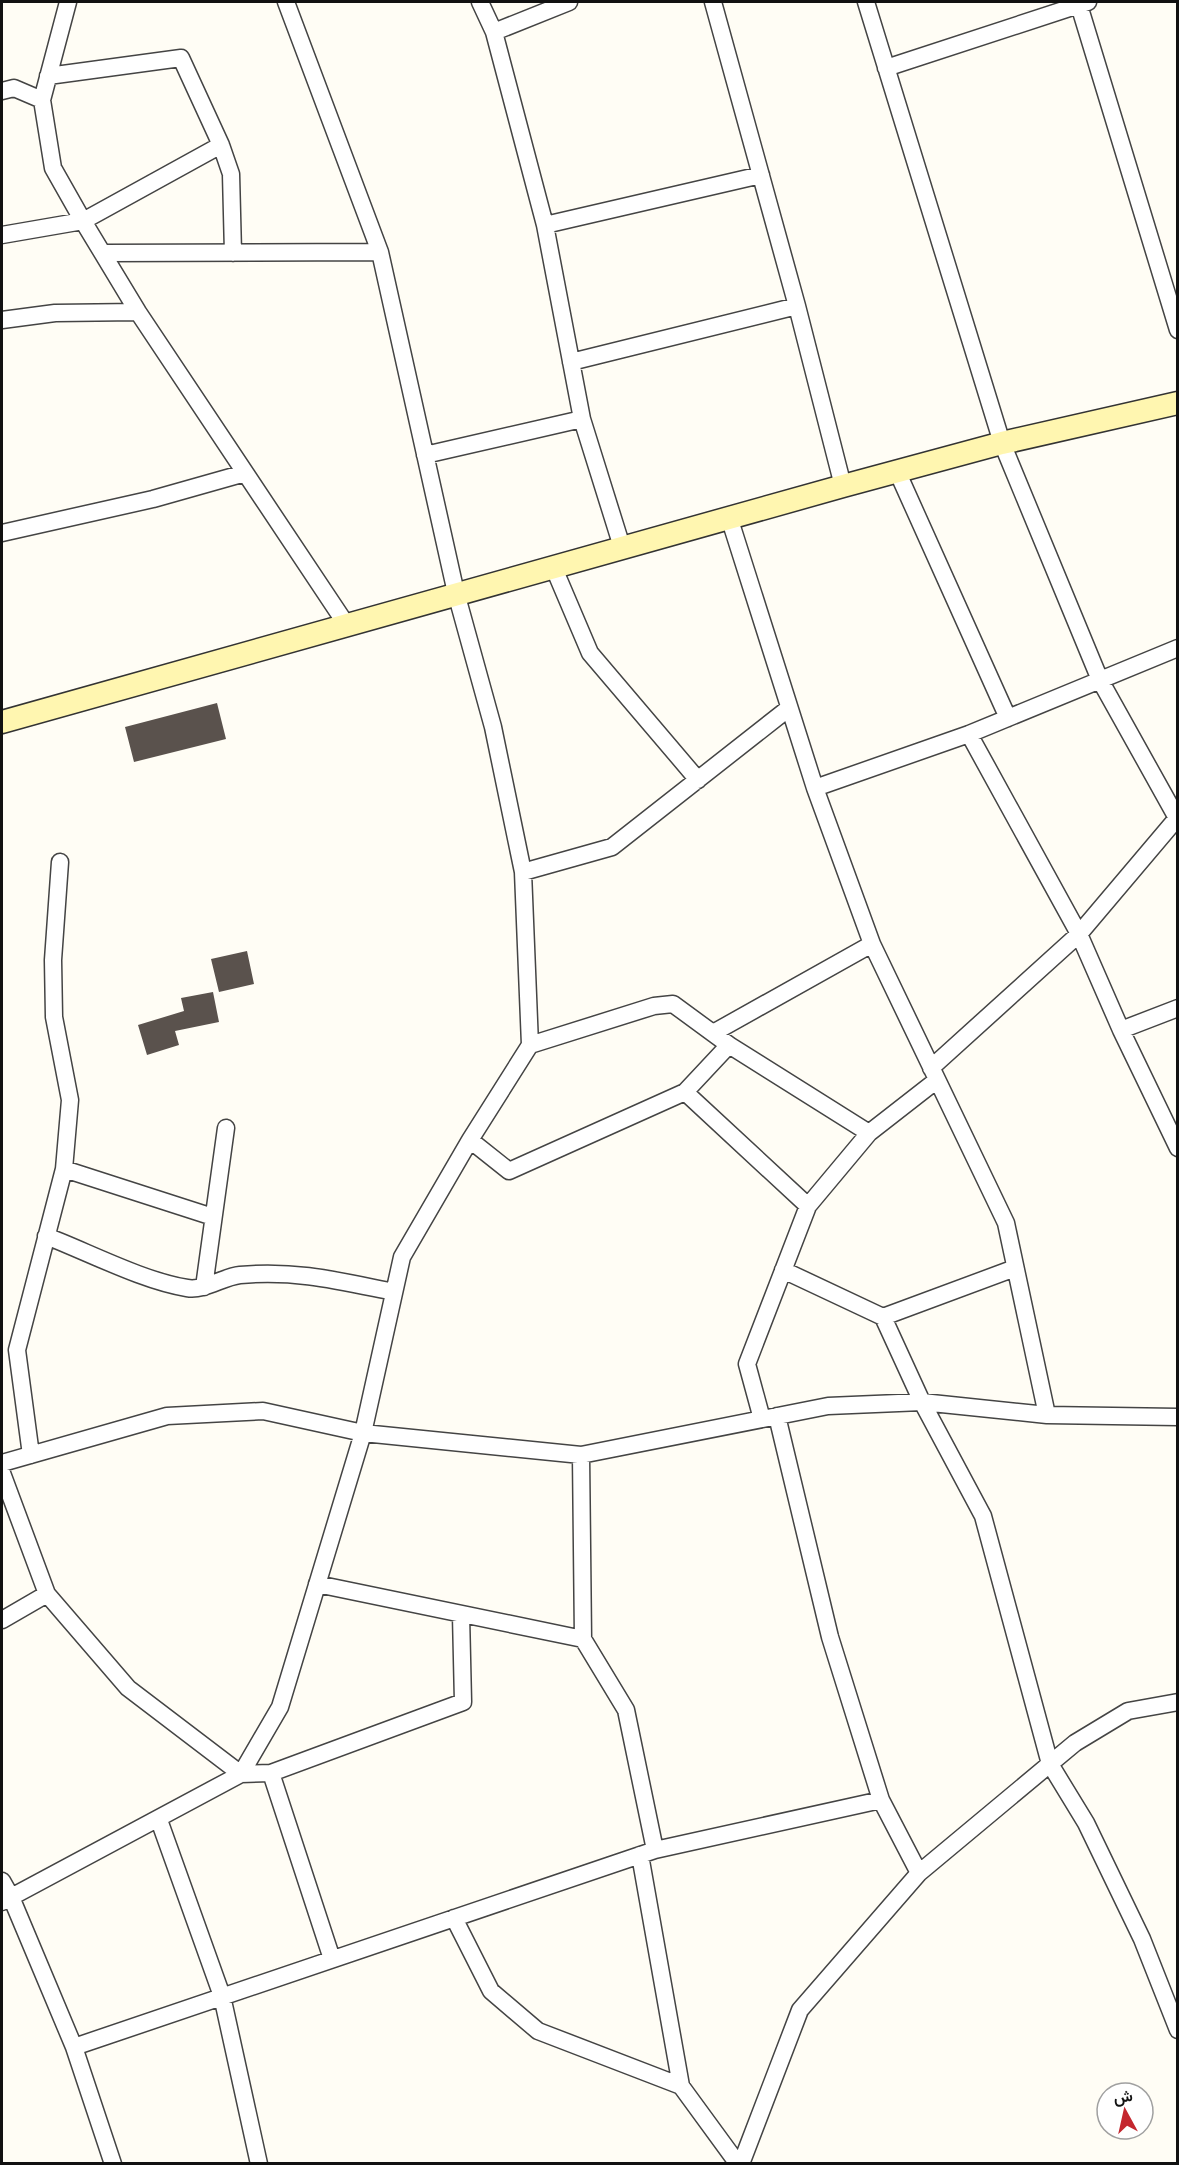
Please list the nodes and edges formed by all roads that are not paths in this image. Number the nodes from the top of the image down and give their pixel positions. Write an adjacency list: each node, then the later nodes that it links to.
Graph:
1 (68, 2): 10 (street)
2 (286, 2): 18 (street)
3 (480, 2): 8 (street)
4 (569, 2): 8 (street)
5 (713, 2): 14 (street)
6 (866, 2): 9 (street)
7 (1084, 3): 9 (street); 24 (street)
8 (494, 33): 16 (street)
9 (886, 68): 28 (street)
10 (48, 76): 12 (street); 13 (street)
11 (2, 92): 12 (street)
12 (42, 100): 15 (street)
13 (221, 145): 15 (street); 19 (street)
14 (761, 175): 16 (street); 21 (street)
15 (83, 221): 17 (street); 20 (street)
16 (544, 225): 25 (street)
17 (2, 235)
18 (380, 252): 19 (street); 29 (street)
19 (233, 253): 20 (street)
20 (105, 254): 22 (street)
21 (797, 306): 25 (street); 32 (street)
22 (138, 312): 23 (street); 31 (street)
23 (2, 320)
24 (1178, 330)
25 (571, 362): 27 (street)
26 (1178, 402): 28 (main road)
27 (582, 419): 29 (street); 35 (street)
28 (1002, 443): 30 (main road); 40 (street)
29 (425, 455): 37 (street)
30 (897, 471): 32 (main road); 42 (street)
31 (245, 473): 34 (street); 38 (street)
32 (843, 486): 33 (main road)
33 (729, 517): 35 (main road); 41 (street)
34 (2, 533)
35 (622, 547): 36 (main road)
36 (553, 566): 37 (main road); 45 (street)
37 (456, 593): 38 (main road); 49 (street)
38 (346, 624): 43 (main road)
39 (1178, 648): 40 (street)
40 (1100, 680): 42 (street); 47 (street)
41 (789, 708): 45 (street); 46 (street)
42 (1008, 718): 44 (street)
43 (2, 722)
44 (969, 734): 46 (street); 50 (street)
45 (698, 780): 49 (street)
46 (815, 789): 51 (street)
47 (1177, 818): 50 (street)
48 (60, 862): 63 (street)
49 (523, 872): 55 (street)
50 (1079, 934): 53 (street); 57 (street)
51 (872, 944): 54 (street); 57 (street)
52 (1178, 1008): 53 (street)
53 (1121, 1030): 62 (street)
54 (713, 1033): 55 (street); 56 (street)
55 (530, 1045): 61 (street)
56 (729, 1045): 58 (street); 60 (street)
57 (934, 1074): 60 (street); 67 (street)
58 (685, 1092): 61 (street); 64 (street)
59 (226, 1128): 65 (street)
60 (869, 1133): 64 (street)
61 (470, 1140): 70 (street)
62 (1178, 1148)
63 (64, 1168): 65 (street); 66 (street)
64 (808, 1206): 68 (street)
65 (213, 1217): 69 (street)
66 (46, 1236): 69 (street); 77 (street)
67 (1016, 1268): 71 (street); 73 (street)
68 (783, 1270): 71 (street); 75 (street)
69 (204, 1287): 70 (street)
70 (394, 1292): 76 (street)
71 (883, 1317): 72 (street)
72 (922, 1402): 73 (street); 75 (street); 87 (street)
73 (1047, 1414): 74 (street)
74 (1178, 1417)
75 (770, 1418): 78 (street); 90 (street)
76 (363, 1433): 77 (street); 78 (street); 81 (street)
77 (31, 1455): 79 (street)
78 (581, 1455): 85 (street)
79 (2, 1463)
80 (2, 1473): 82 (street)
81 (317, 1584): 83 (street); 89 (street)
82 (47, 1594): 84 (street); 89 (street)
83 (461, 1615): 85 (street); 88 (street)
84 (2, 1620)
85 (583, 1639): 92 (street)
86 (1178, 1702): 87 (street)
87 (1050, 1764): 93 (street); 99 (street)
88 (271, 1773): 89 (street); 97 (street)
89 (241, 1774): 91 (street)
90 (881, 1800): 92 (street); 93 (street)
91 (159, 1820): 95 (street); 98 (street)
92 (648, 1852): 96 (street); 101 (street)
93 (919, 1873): 104 (street)
94 (2, 1881): 95 (street)
95 (6, 1900): 100 (street)
96 (454, 1918): 97 (street); 101 (street)
97 (333, 1959): 98 (street)
98 (222, 1996): 100 (street); 103 (street)
99 (1178, 2030)
100 (74, 2047): 102 (street)
101 (681, 2086): 104 (street)
102 (112, 2163)
103 (259, 2163)
104 (740, 2163)

